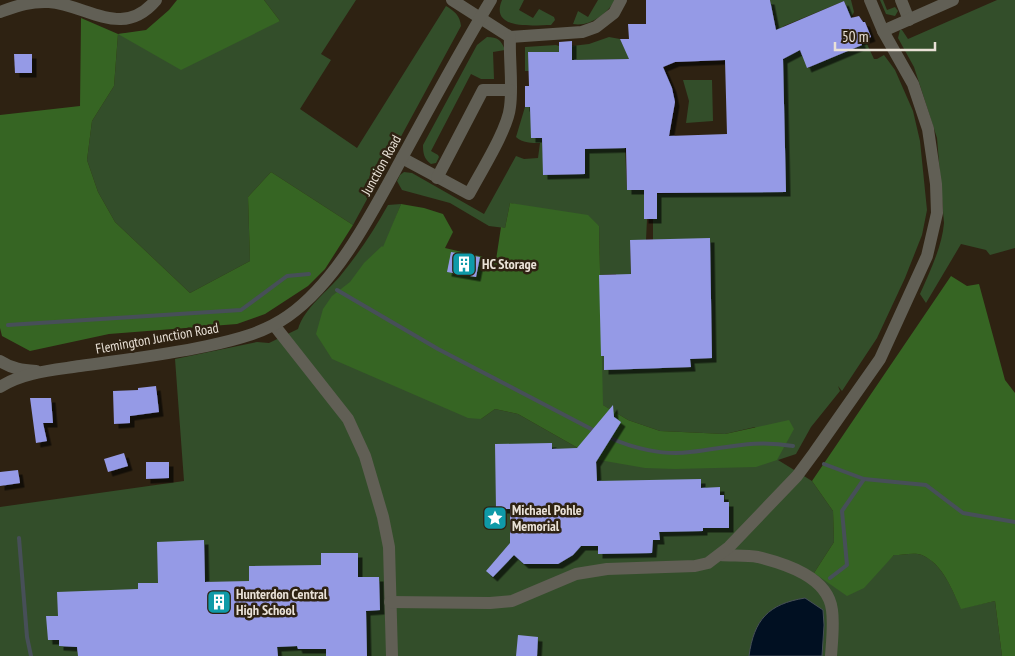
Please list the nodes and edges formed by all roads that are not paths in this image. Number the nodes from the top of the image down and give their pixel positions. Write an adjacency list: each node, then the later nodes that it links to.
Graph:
1 (156, 0): 8 (street)
2 (452, 0): 10 (street)
3 (492, 0): 10 (street, Junction Road)
4 (621, 0): 13 (street)
5 (870, 0): 12 (street)
6 (901, 0): 11 (street)
7 (953, 0): 11 (street)
8 (28, 1): 9 (street)
9 (0, 12)
10 (480, 18): 13 (street); 15 (street, Junction Road)
11 (909, 20): 12 (street)
12 (883, 31): 21 (street)
13 (510, 37): 14 (street)
14 (510, 90): 16 (street); 16 (street)
15 (402, 158): 16 (street); 17 (street, Junction Road)
16 (437, 178)
17 (274, 325): 19 (street, Flemington Junction Road); 22 (street)
18 (0, 361): 19 (street)
19 (44, 372): 20 (street)
20 (0, 387)
21 (720, 555): 22 (street); 24 (street)
22 (390, 602): 23 (street)
23 (392, 656)
24 (831, 656)

